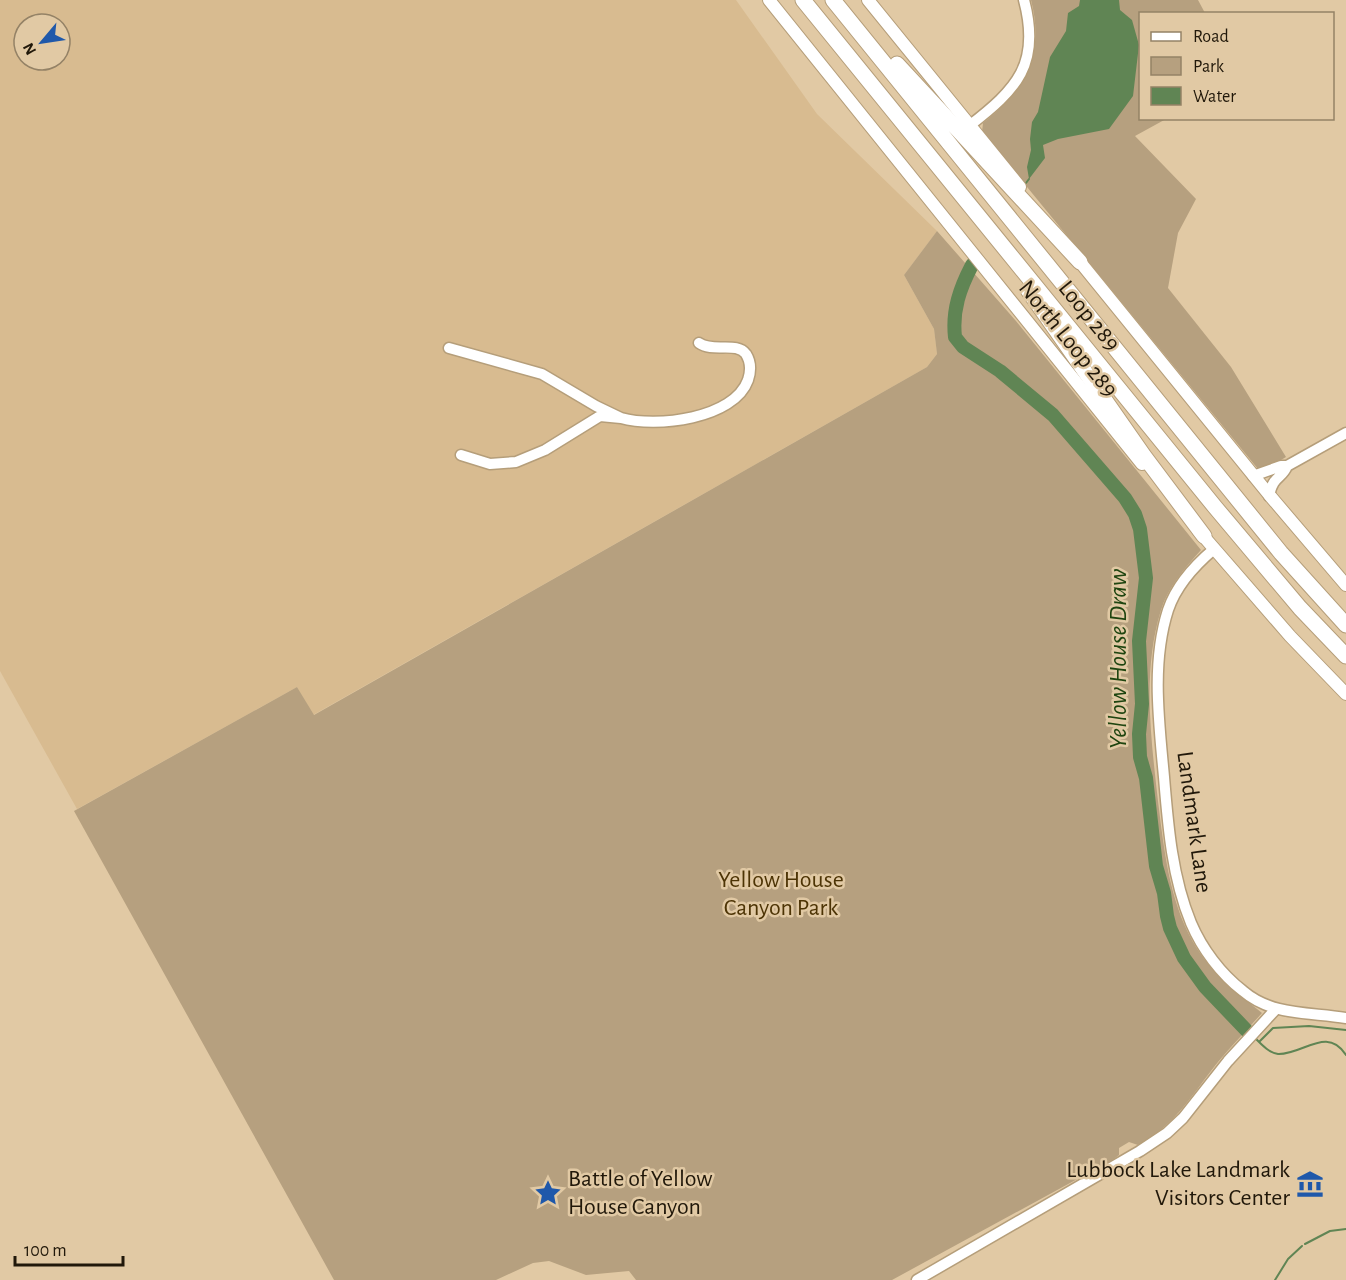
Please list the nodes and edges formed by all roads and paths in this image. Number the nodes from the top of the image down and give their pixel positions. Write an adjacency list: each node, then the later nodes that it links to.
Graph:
1 (769, 0): 18 (main road, North Loop 289)
2 (803, 0): 8 (highway, Loop 289)
3 (833, 0): 20 (highway, Loop 289)
4 (841, 0): 9 (highway)
5 (868, 0): 7 (main road)
6 (1024, 0): 7 (street)
7 (969, 126): 9 (main road)
8 (986, 225): 18 (highway); 21 (highway, Loop 289)
9 (1080, 262): 16 (main road)
10 (699, 343): 12 (street)
11 (449, 348): 12 (street)
12 (621, 418): 14 (street)
13 (1346, 433): 15 (street)
14 (461, 455)
15 (1287, 466): 16 (street); 17 (street)
16 (1253, 476): 17 (main road)
17 (1269, 496): 19 (main road)
18 (1209, 543): 22 (main road, North Loop 289); 23 (street, Landmark Lane)
19 (1346, 585)
20 (1346, 625)
21 (1346, 656)
22 (1346, 694)
23 (1275, 1010): 24 (street, Landmark Lane); 25 (street)
24 (1346, 1018)
25 (917, 1280)

